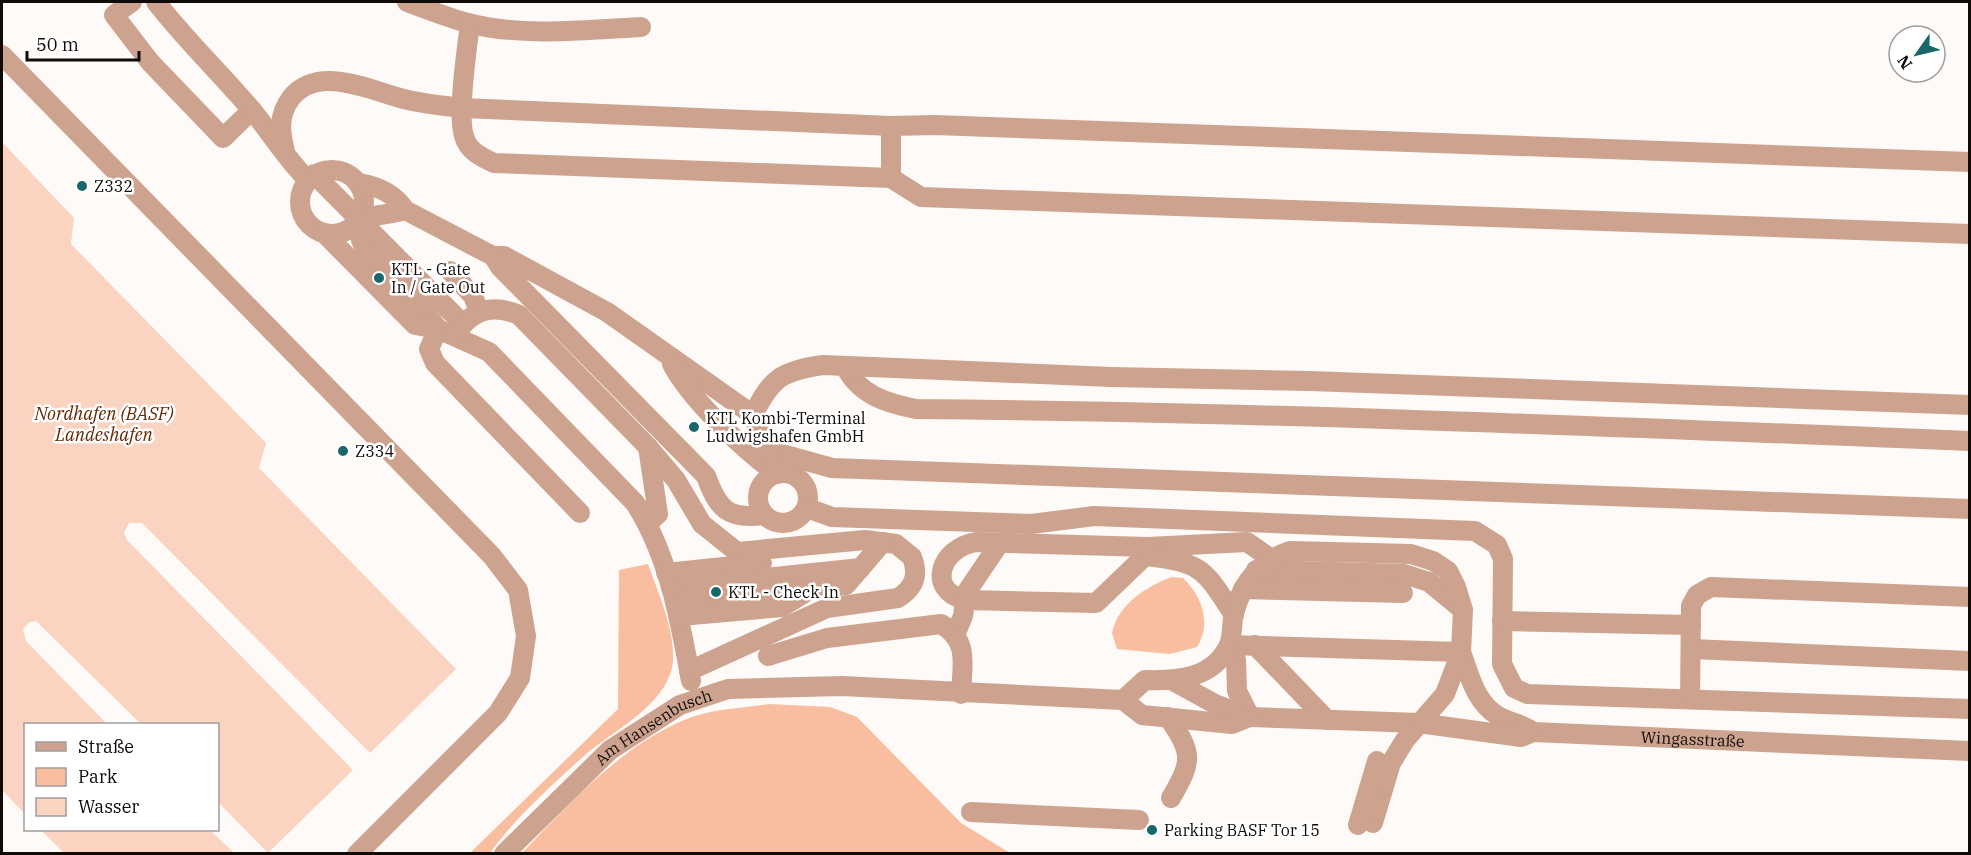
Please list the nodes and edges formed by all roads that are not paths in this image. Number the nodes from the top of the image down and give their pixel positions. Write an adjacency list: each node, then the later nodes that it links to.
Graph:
1 (132, 2): 8 (street)
2 (156, 2): 8 (street)
3 (407, 2): 4 (street)
4 (470, 24): 5 (street); 7 (street)
5 (641, 27)
6 (2, 55): 78 (street)
7 (463, 108): 9 (street); 10 (street); 13 (street)
8 (252, 110): 10 (street)
9 (891, 126): 11 (street); 13 (street)
10 (285, 151): 12 (street)
11 (1970, 162)
12 (311, 177): 14 (street); 16 (street); 17 (street)
13 (891, 178): 18 (street)
14 (359, 183): 15 (street); 16 (street)
15 (405, 210): 16 (street); 19 (street)
16 (359, 220): 17 (street); 22 (street)
17 (324, 233): 22 (street)
18 (1970, 234)
19 (493, 256): 23 (street); 36 (street)
20 (450, 271): 21 (street)
21 (479, 311): 22 (street); 28 (street)
22 (452, 329): 35 (street); 37 (street)
23 (670, 359): 26 (street); 31 (street)
24 (845, 366): 25 (street); 26 (street); 27 (street)
25 (1970, 405)
26 (753, 415): 29 (street)
27 (1970, 441)
28 (648, 447): 37 (street); 39 (street)
29 (771, 451): 30 (street); 31 (street)
30 (832, 468): 32 (street); 34 (street)
31 (777, 474): 32 (street); 36 (street)
32 (806, 487): 33 (street)
33 (807, 508): 36 (street); 52 (street)
34 (1970, 509)
35 (580, 513)
36 (764, 515)
37 (648, 523): 47 (street)
38 (999, 544): 42 (street); 49 (street); 49 (street)
39 (879, 546): 43 (street); 47 (street); 50 (street)
40 (1025, 553): 41 (street)
41 (1145, 556): 49 (street); 51 (street)
42 (1263, 564): 45 (street); 58 (street)
43 (861, 568): 44 (street); 47 (street)
44 (846, 585): 47 (street); 50 (street)
45 (1243, 589): 46 (street); 51 (street)
46 (1402, 593)
47 (673, 595): 61 (street)
48 (1970, 597): 53 (street)
49 (965, 600): 54 (street)
50 (848, 606): 61 (street)
51 (1234, 615): 55 (street)
52 (1502, 621): 53 (street); 65 (street)
53 (1691, 626): 57 (street)
54 (956, 633): 59 (street); 63 (street)
55 (1229, 645): 56 (street); 62 (street); 69 (street)
56 (1255, 645): 58 (street); 70 (street)
57 (1690, 649): 60 (street); 65 (street)
58 (1461, 652): 71 (street); 72 (street, Wingasstraße)
59 (768, 656)
60 (1970, 661)
61 (689, 671): 64 (street)
62 (1173, 681): 66 (street); 69 (street)
63 (961, 694): 64 (street, Am Hansenbusch); 66 (street, Am Hansenbusch)
64 (694, 699): 79 (street, Am Hansenbusch)
65 (1690, 699): 67 (street)
66 (1124, 700): 68 (street)
67 (1970, 709)
68 (1168, 717): 69 (street); 74 (street)
69 (1250, 717): 70 (street)
70 (1327, 720): 71 (street)
71 (1419, 723): 72 (street); 77 (street)
72 (1533, 732): 73 (street, Wingasstraße)
73 (1970, 751)
74 (1171, 798)
75 (972, 812): 76 (street)
76 (1139, 820)
77 (1366, 824)
78 (357, 854)
79 (504, 854)

